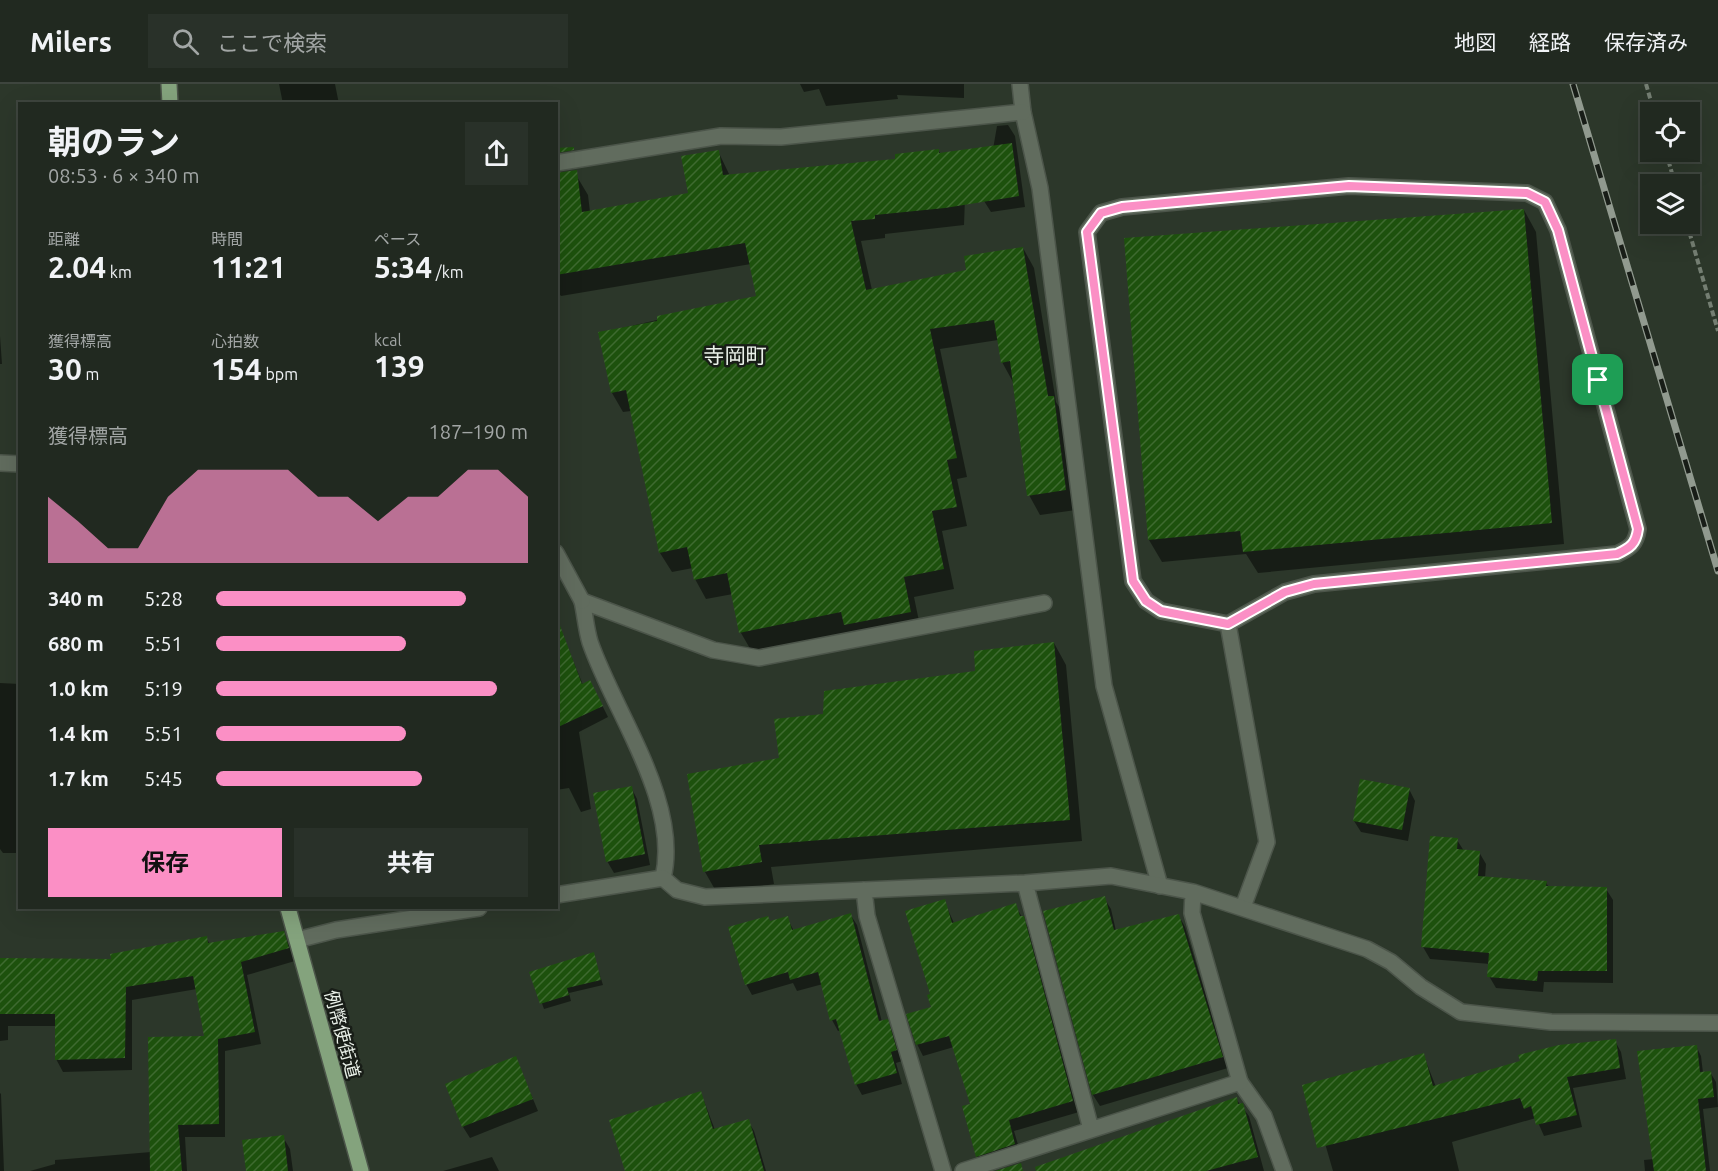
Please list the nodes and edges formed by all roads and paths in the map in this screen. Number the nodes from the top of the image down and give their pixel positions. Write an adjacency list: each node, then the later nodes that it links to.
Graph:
1 (169, 84): 4 (main road)
2 (1020, 84): 6 (street)
3 (1646, 84): 5 (path)
4 (170, 102)
5 (1651, 102)
6 (1023, 112): 7 (street); 18 (street)
7 (558, 163)
8 (1690, 234): 9 (path)
9 (1718, 331)
10 (0, 463): 11 (street)
11 (18, 464)
12 (558, 558): 13 (street)
13 (582, 601): 14 (street); 16 (street)
14 (1044, 603)
15 (1228, 624): 15 (street); 22 (street)
16 (663, 878): 19 (street); 21 (street)
17 (1025, 883): 18 (street); 19 (street); 28 (street)
18 (1160, 886): 20 (street)
19 (864, 890): 30 (street)
20 (1193, 892): 22 (street); 27 (street)
21 (558, 895)
22 (1243, 907): 26 (street)
23 (288, 909): 25 (main road, 例幣使街道)
24 (472, 909): 25 (street)
25 (297, 940): 29 (main road, 例幣使街道)
26 (1717, 1027)
27 (1240, 1082): 28 (street); 32 (street)
28 (1091, 1129): 31 (street)
29 (361, 1171)
30 (943, 1171)
31 (963, 1171)
32 (1284, 1171)

